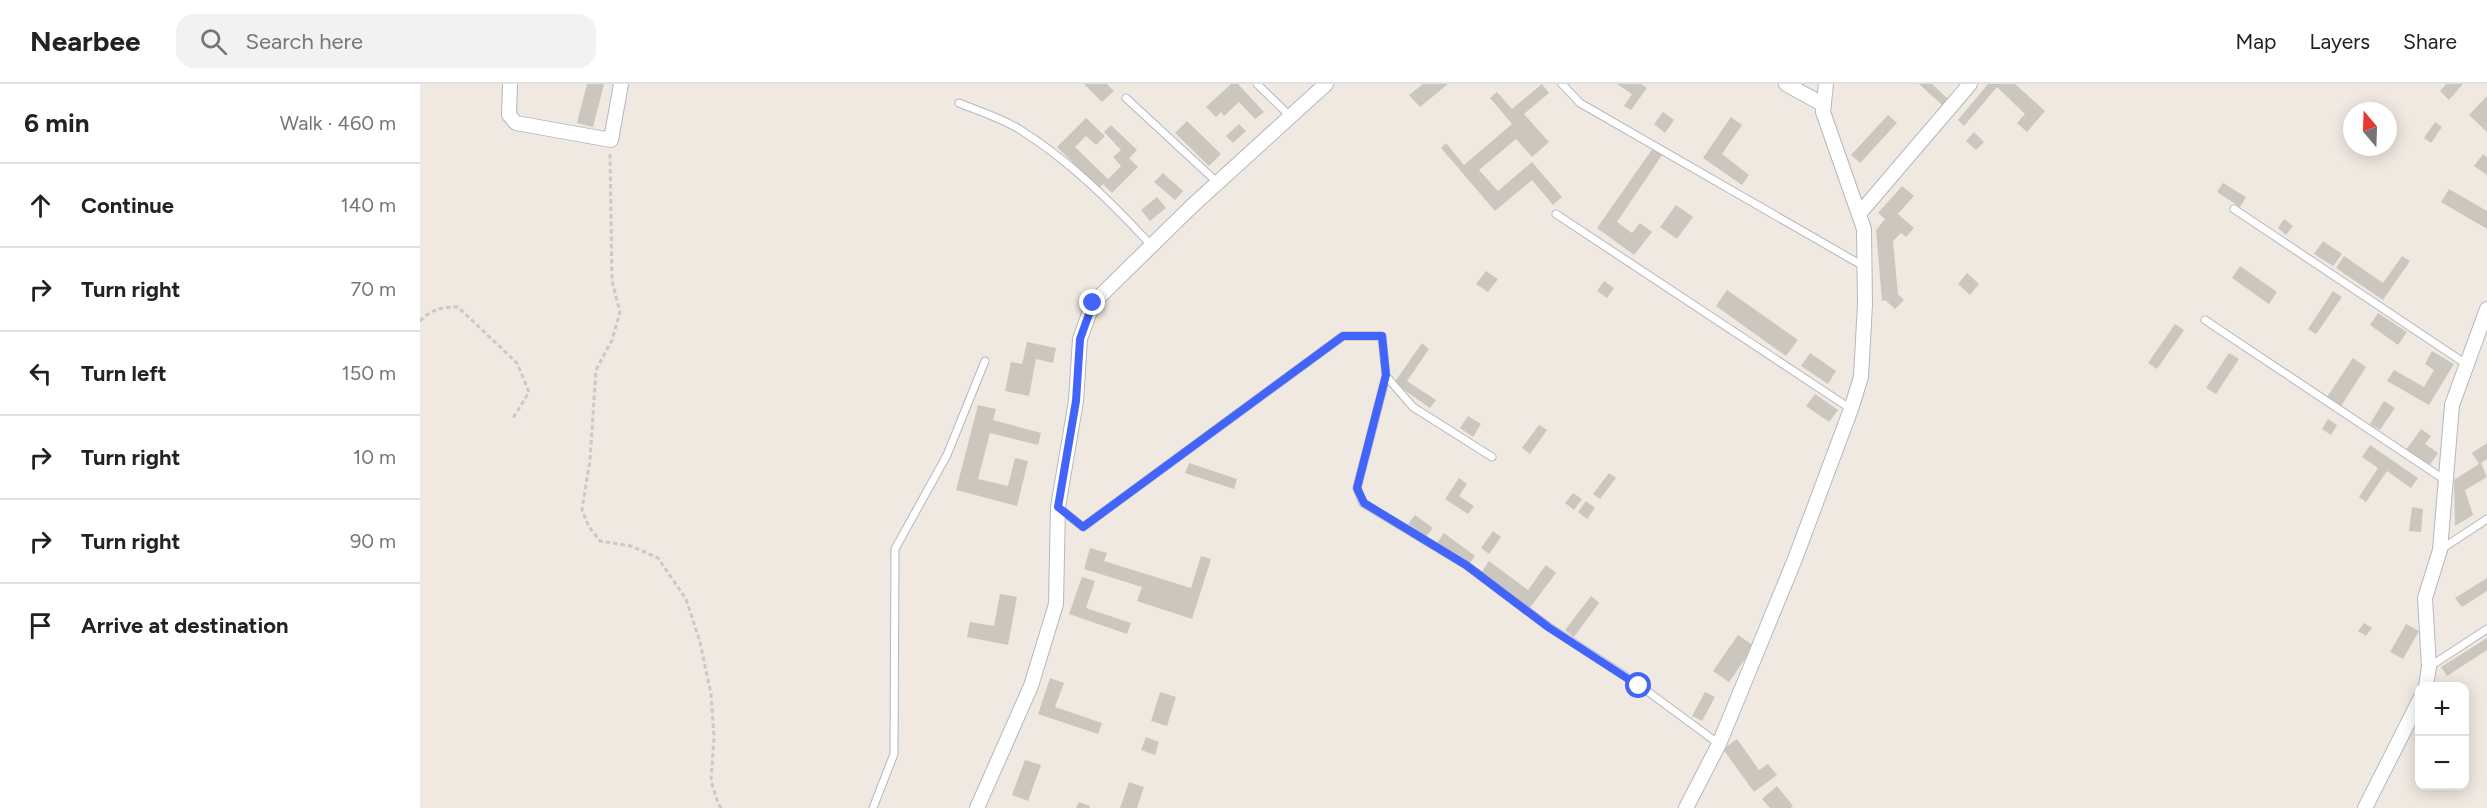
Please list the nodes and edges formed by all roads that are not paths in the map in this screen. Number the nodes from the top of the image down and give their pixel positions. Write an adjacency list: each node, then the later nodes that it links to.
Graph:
1 (510, 84): 2 (street)
2 (621, 84)
3 (1257, 84): 12 (lane)
4 (1326, 84): 12 (street)
5 (1562, 84): 18 (lane)
6 (1786, 84): 11 (street)
7 (1826, 84): 11 (street)
8 (1970, 84): 16 (street)
9 (1126, 98): 13 (lane)
10 (959, 103): 17 (lane)
11 (1824, 105): 16 (street)
12 (1290, 116): 13 (street)
13 (1218, 183): 17 (street)
14 (2234, 208): 22 (lane)
15 (1556, 214): 24 (lane)
16 (1859, 214): 18 (street)
17 (1151, 245): 27 (street)
18 (1865, 267): 24 (street)
19 (2487, 309): 22 (street)
20 (2205, 320): 26 (lane)
21 (985, 361): 35 (lane)
22 (2466, 363): 26 (street)
23 (1386, 375): 25 (lane); 27 (lane); 34 (lane)
24 (1851, 409): 34 (street)
25 (1492, 457)
26 (2445, 480): 29 (street)
27 (1058, 507): 36 (street)
28 (2487, 519): 29 (lane)
29 (2440, 550): 31 (street)
30 (2487, 629): 31 (lane)
31 (2429, 667): 32 (street)
32 (2427, 682)
33 (2415, 709): 38 (street)
34 (1719, 744): 37 (street)
35 (873, 808)
36 (977, 808)
37 (1686, 808)
38 (2365, 808)

